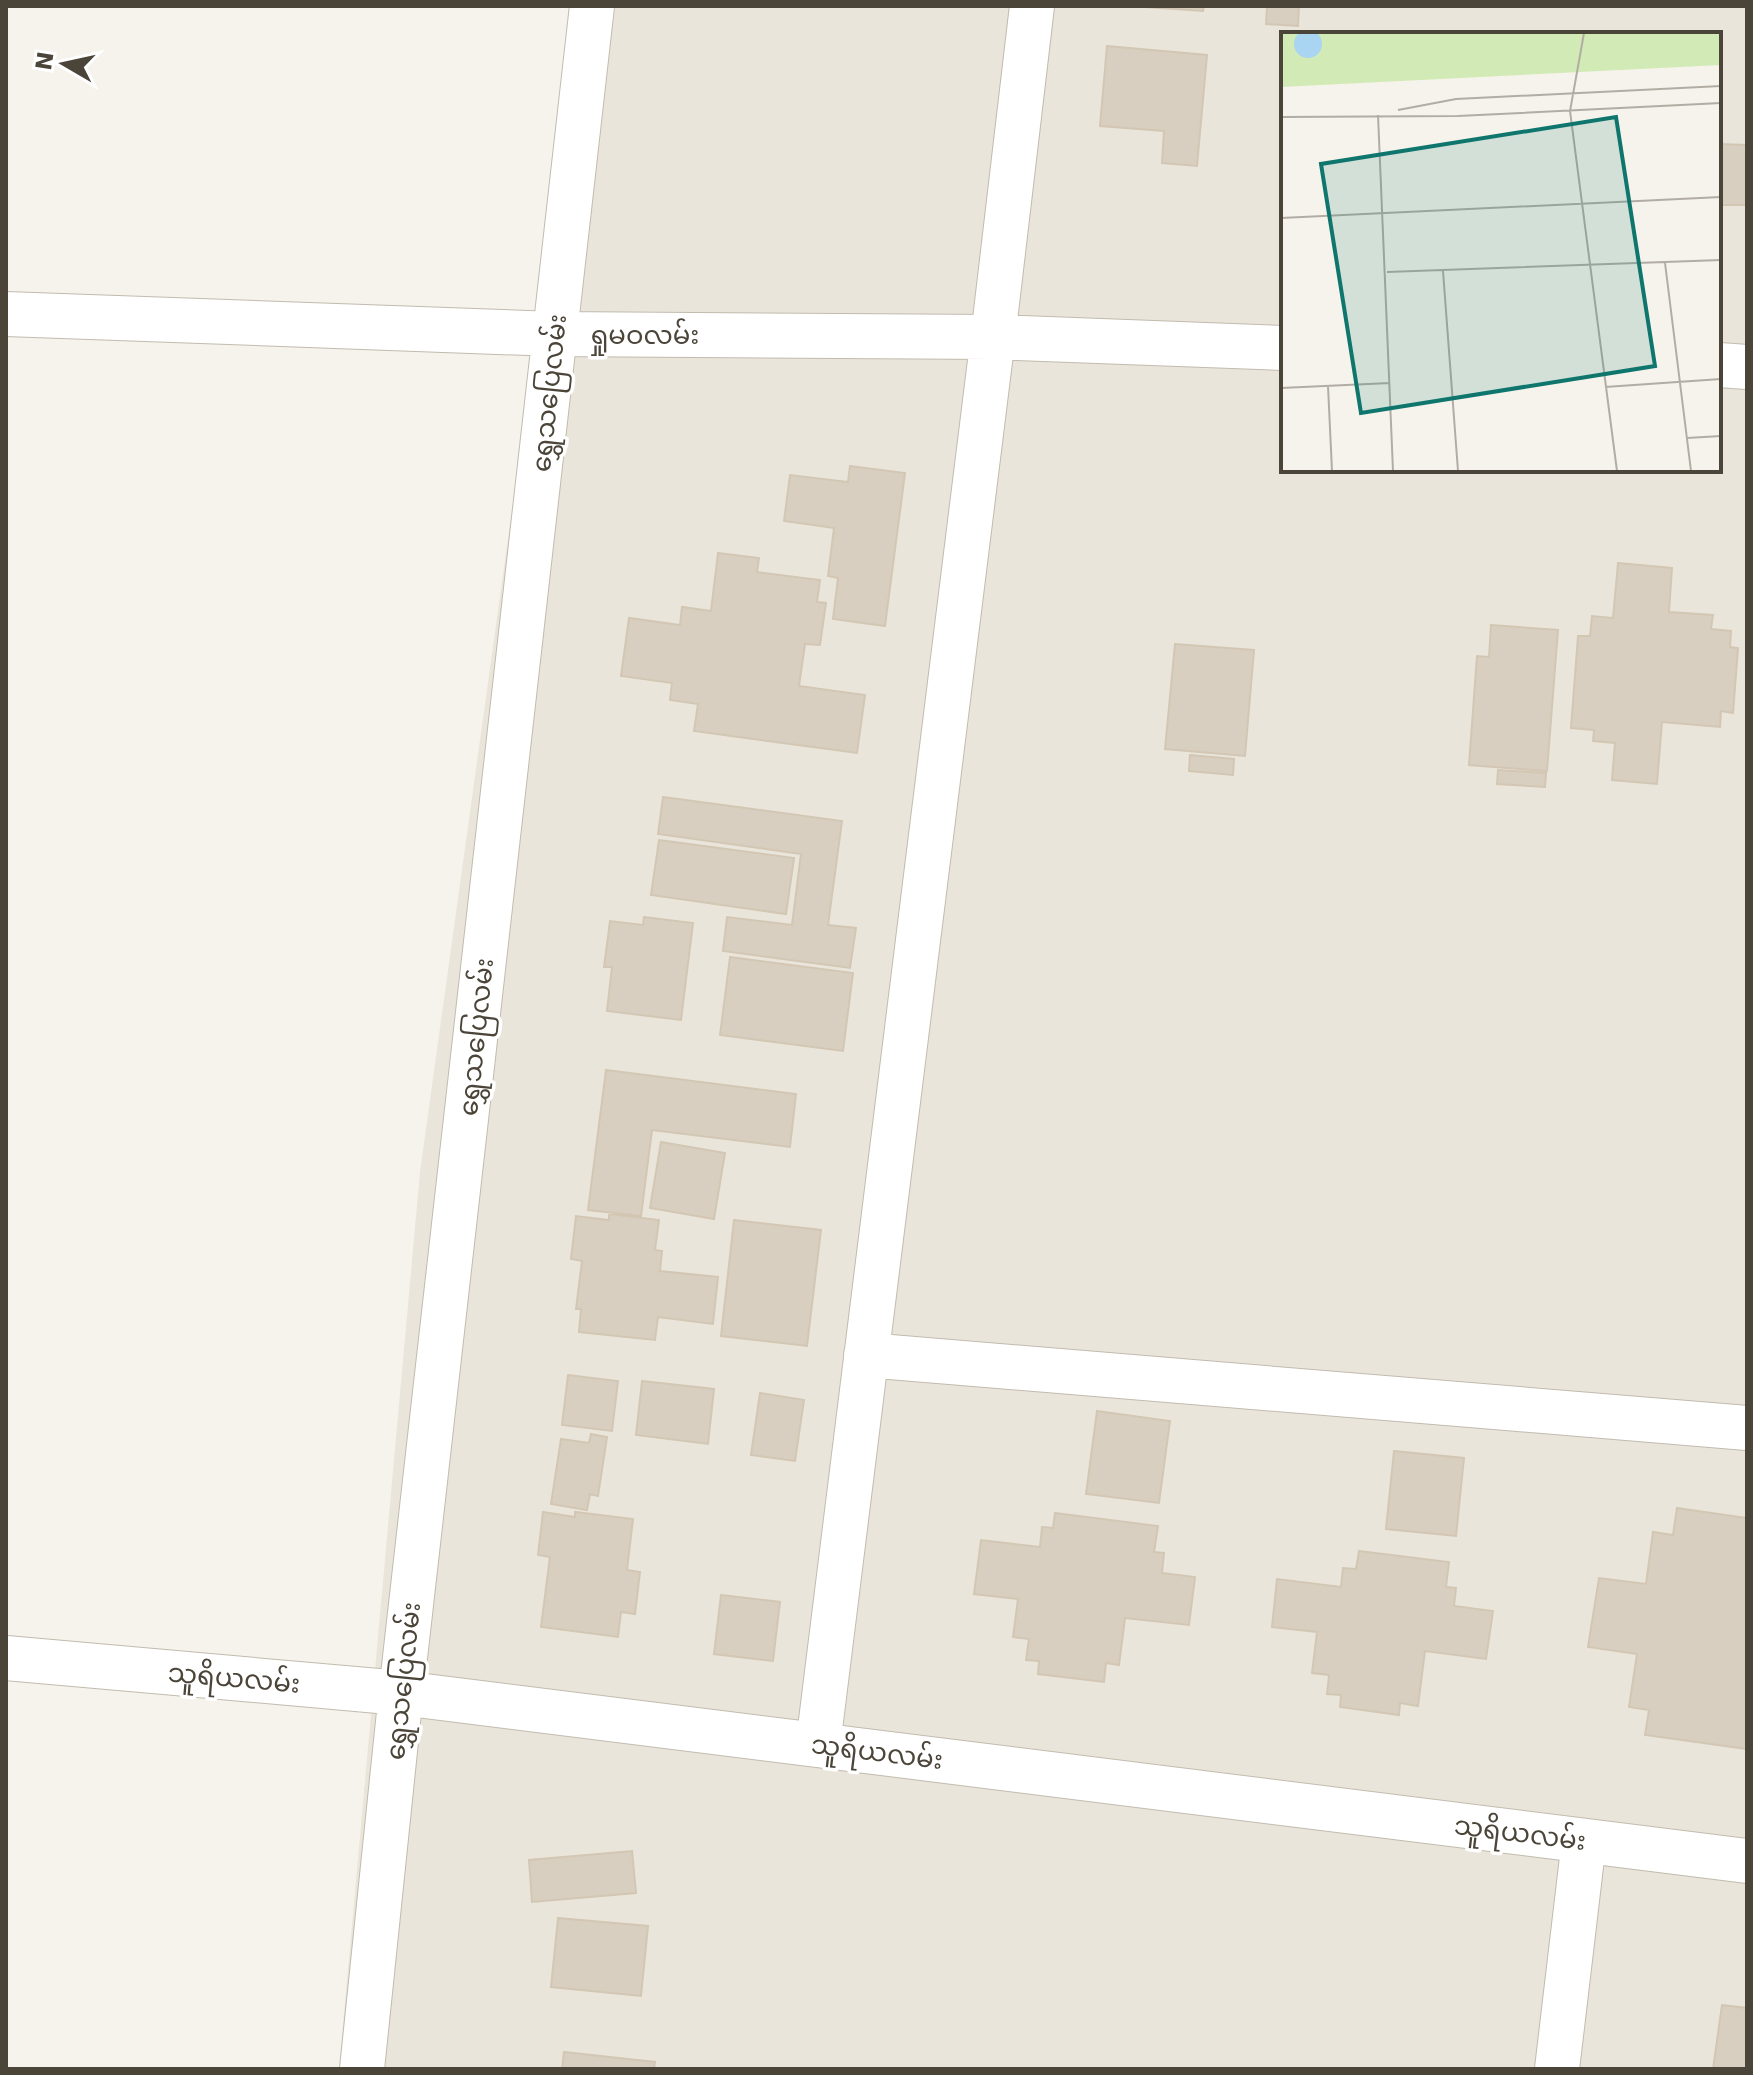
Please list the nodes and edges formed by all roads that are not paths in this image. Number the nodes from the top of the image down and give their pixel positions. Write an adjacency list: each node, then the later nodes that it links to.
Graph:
1 (592, 6): 4 (street, ရွှေသပြေလမ်း)
2 (1032, 6): 5 (street)
3 (6, 314): 4 (street, ရှုမဝလမ်း)
4 (555, 334): 5 (street, ရှုမဝလမ်း); 12 (street, ရွှေသပြေလမ်း)
5 (993, 337): 6 (street, ရှုမဝလမ်း); 9 (street)
6 (1281, 348)
7 (1721, 365): 8 (street)
8 (1747, 367)
9 (866, 1355): 10 (street); 13 (street)
10 (1747, 1428)
11 (6, 1658): 12 (street, သူရိယလမ်း)
12 (401, 1693): 13 (street, သူရိယလမ်း); 16 (street, ရွှေသပြေလမ်း)
13 (818, 1745): 14 (street, သူရိယလမ်း)
14 (1584, 1841): 15 (street, သူရိယလမ်း); 17 (street)
15 (1747, 1861)
16 (362, 2069)
17 (1557, 2069)

